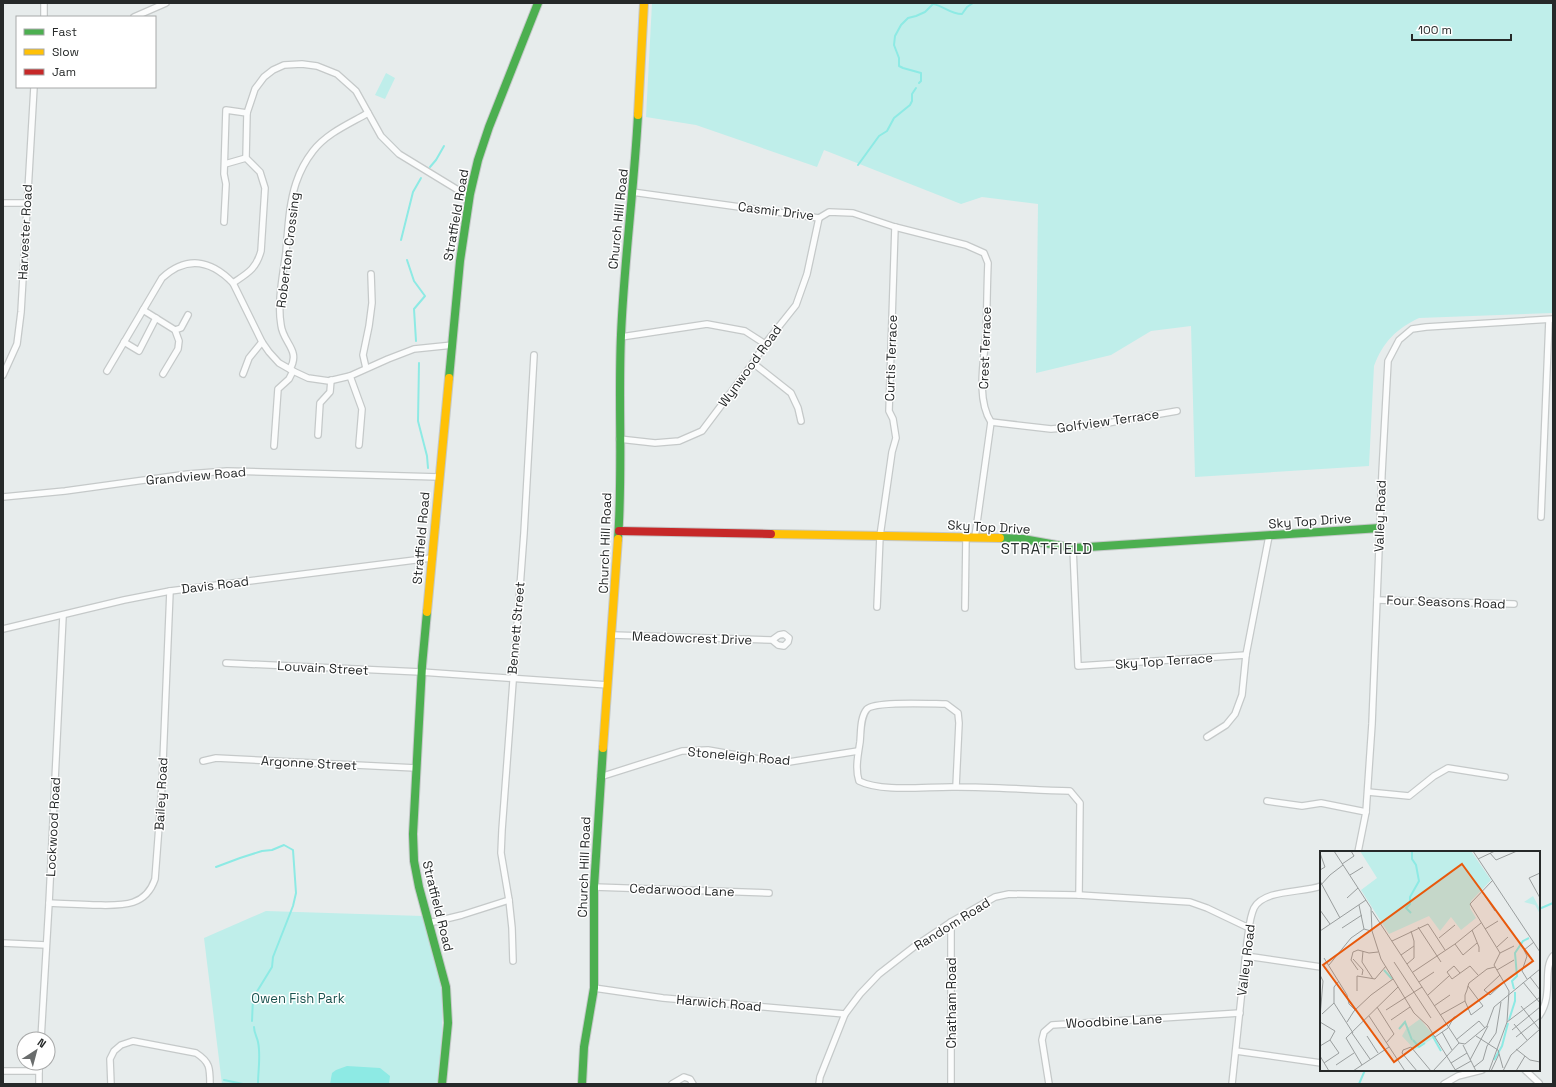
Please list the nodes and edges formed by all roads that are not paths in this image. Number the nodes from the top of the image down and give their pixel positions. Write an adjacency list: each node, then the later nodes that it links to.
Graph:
1 (44, 3): 5 (street)
2 (166, 3): 6 (street)
3 (644, 3): 12 (street, Church Hill Road)
4 (536, 4): 13 (street, Stratfield Road)
5 (44, 16)
6 (136, 16)
7 (34, 88): 15 (street, Harvester Road)
8 (247, 113): 9 (street); 10 (street); 11 (street)
9 (368, 113): 13 (street); 36 (street, Roberton Crossing)
10 (246, 158): 11 (street); 21 (street)
11 (225, 164): 17 (street)
12 (632, 192): 16 (street, Casmir Drive); 27 (street, Church Hill Road)
13 (470, 194): 31 (street, Stratfield Road)
14 (3, 203): 15 (street)
15 (26, 204): 39 (street, Harvester Road)
16 (819, 218): 18 (street, Casmir Drive); 30 (street, Wynwood Road)
17 (224, 222)
18 (895, 227): 19 (street, Casmir Drive); 54 (street, Curtis Terrace)
19 (984, 253): 44 (street, Crest Terrace)
20 (370, 274): 34 (street)
21 (233, 283): 22 (street); 29 (street)
22 (143, 310): 24 (street); 28 (street)
23 (188, 315): 26 (street)
24 (156, 318): 26 (street); 28 (street)
25 (1551, 319): 51 (street); 52 (street, Valley Road)
26 (175, 330): 37 (street)
27 (621, 337): 30 (street); 46 (street, Church Hill Road)
28 (124, 342): 35 (street)
29 (262, 342): 36 (street); 38 (street)
30 (764, 344): 33 (street, Wynwood Road)
31 (453, 345): 34 (street); 49 (street, Stratfield Road)
32 (534, 355): 71 (street, Bennett Street)
33 (753, 363): 43 (street); 46 (street, Wynwood Road)
34 (366, 368): 40 (street)
35 (107, 370)
36 (291, 370): 41 (street); 48 (street)
37 (163, 374)
38 (243, 374)
39 (3, 375)
40 (350, 376): 41 (street); 47 (street)
41 (331, 380): 45 (street)
42 (1177, 411): 44 (street, Golfview Terrace)
43 (801, 422)
44 (991, 422): 56 (street, Crest Terrace)
45 (318, 435)
46 (619, 439): 53 (street, Church Hill Road)
47 (359, 444)
48 (274, 446)
49 (439, 478): 50 (street, Grandview Road); 58 (street, Stratfield Road)
50 (3, 497)
51 (1541, 517)
52 (1380, 528): 55 (street, Sky Top Drive); 60 (street, Valley Road)
53 (619, 531): 54 (street, Sky Top Drive); 66 (street, Church Hill Road)
54 (880, 536): 56 (street, Sky Top Drive); 62 (street, Curtis Terrace)
55 (1269, 536): 57 (street, Sky Top Drive); 68 (street)
56 (970, 537): 57 (street, Sky Top Drive); 63 (street, Crest Terrace)
57 (1073, 548): 68 (street, Sky Top Terrace)
58 (431, 558): 59 (street, Davis Road); 70 (street, Stratfield Road)
59 (170, 591): 64 (street, Davis Road); 89 (street, Bailey Road)
60 (1377, 600): 61 (street, Four Seasons Road); 80 (street, Valley Road)
61 (1514, 604)
62 (877, 607)
63 (965, 608)
64 (63, 616): 65 (street, Davis Road); 89 (street, Lockwood Road)
65 (3, 629)
66 (612, 635): 67 (street, Meadowcrest Drive); 72 (street, Church Hill Road)
67 (772, 640)
68 (1246, 656): 73 (street)
69 (226, 663): 70 (street, Louvain Street)
70 (421, 672): 71 (street, Louvain Street); 76 (street, Stratfield Road)
71 (512, 679): 72 (street, Louvain Street); 88 (street, Bennett Street)
72 (608, 685): 77 (street, Church Hill Road)
73 (1207, 737)
74 (858, 751): 77 (street, Stoneleigh Road); 79 (street); 79 (street)
75 (203, 761): 76 (street, Argonne Street)
76 (416, 768): 91 (street, Stratfield Road)
77 (600, 777): 85 (street, Church Hill Road)
78 (1505, 777): 80 (street)
79 (956, 787): 87 (street)
80 (1368, 792): 82 (street, Valley Road)
81 (1267, 801): 82 (street)
82 (1366, 812): 83 (street, Valley Road)
83 (1360, 851)
84 (1320, 886): 92 (street, Valley Road)
85 (594, 887): 86 (street, Cedarwood Lane); 99 (street, Church Hill Road)
86 (769, 893)
87 (1079, 895): 90 (street, Random Road); 92 (street, Random Road)
88 (509, 900): 91 (street); 97 (street, Bennett Street)
89 (49, 903): 94 (street, Lockwood Road)
90 (951, 922): 101 (street, Random Road); 120 (street, Chatham Road)
91 (429, 923): 115 (street, Stratfield Road)
92 (1249, 928): 95 (street, Valley Road)
93 (3, 943): 94 (street)
94 (46, 945): 103 (street, Lockwood Road)
95 (1246, 956): 98 (street); 100 (street, Valley Road)
96 (1553, 956): 102 (street)
97 (513, 961)
98 (1320, 966)
99 (594, 988): 101 (street, Harwich Road); 116 (street, Church Hill Road)
100 (1240, 1013): 104 (street, Valley Road); 121 (street, Woodbine Lane)
101 (845, 1014): 119 (street, Random Road)
102 (1540, 1014)
103 (41, 1031)
104 (1236, 1051): 105 (street); 122 (street, Valley Road)
105 (1320, 1063)
106 (3, 1071): 107 (street)
107 (16, 1071)
108 (39, 1071): 112 (street)
109 (1478, 1071): 123 (street)
110 (1526, 1071): 111 (street)
111 (1539, 1083)
112 (39, 1084)
113 (111, 1084): 114 (street)
114 (210, 1084)
115 (442, 1084)
116 (582, 1084)
117 (672, 1084): 118 (street)
118 (693, 1084)
119 (819, 1084)
120 (952, 1084)
121 (1049, 1084)
122 (1230, 1084)
123 (1444, 1084)

